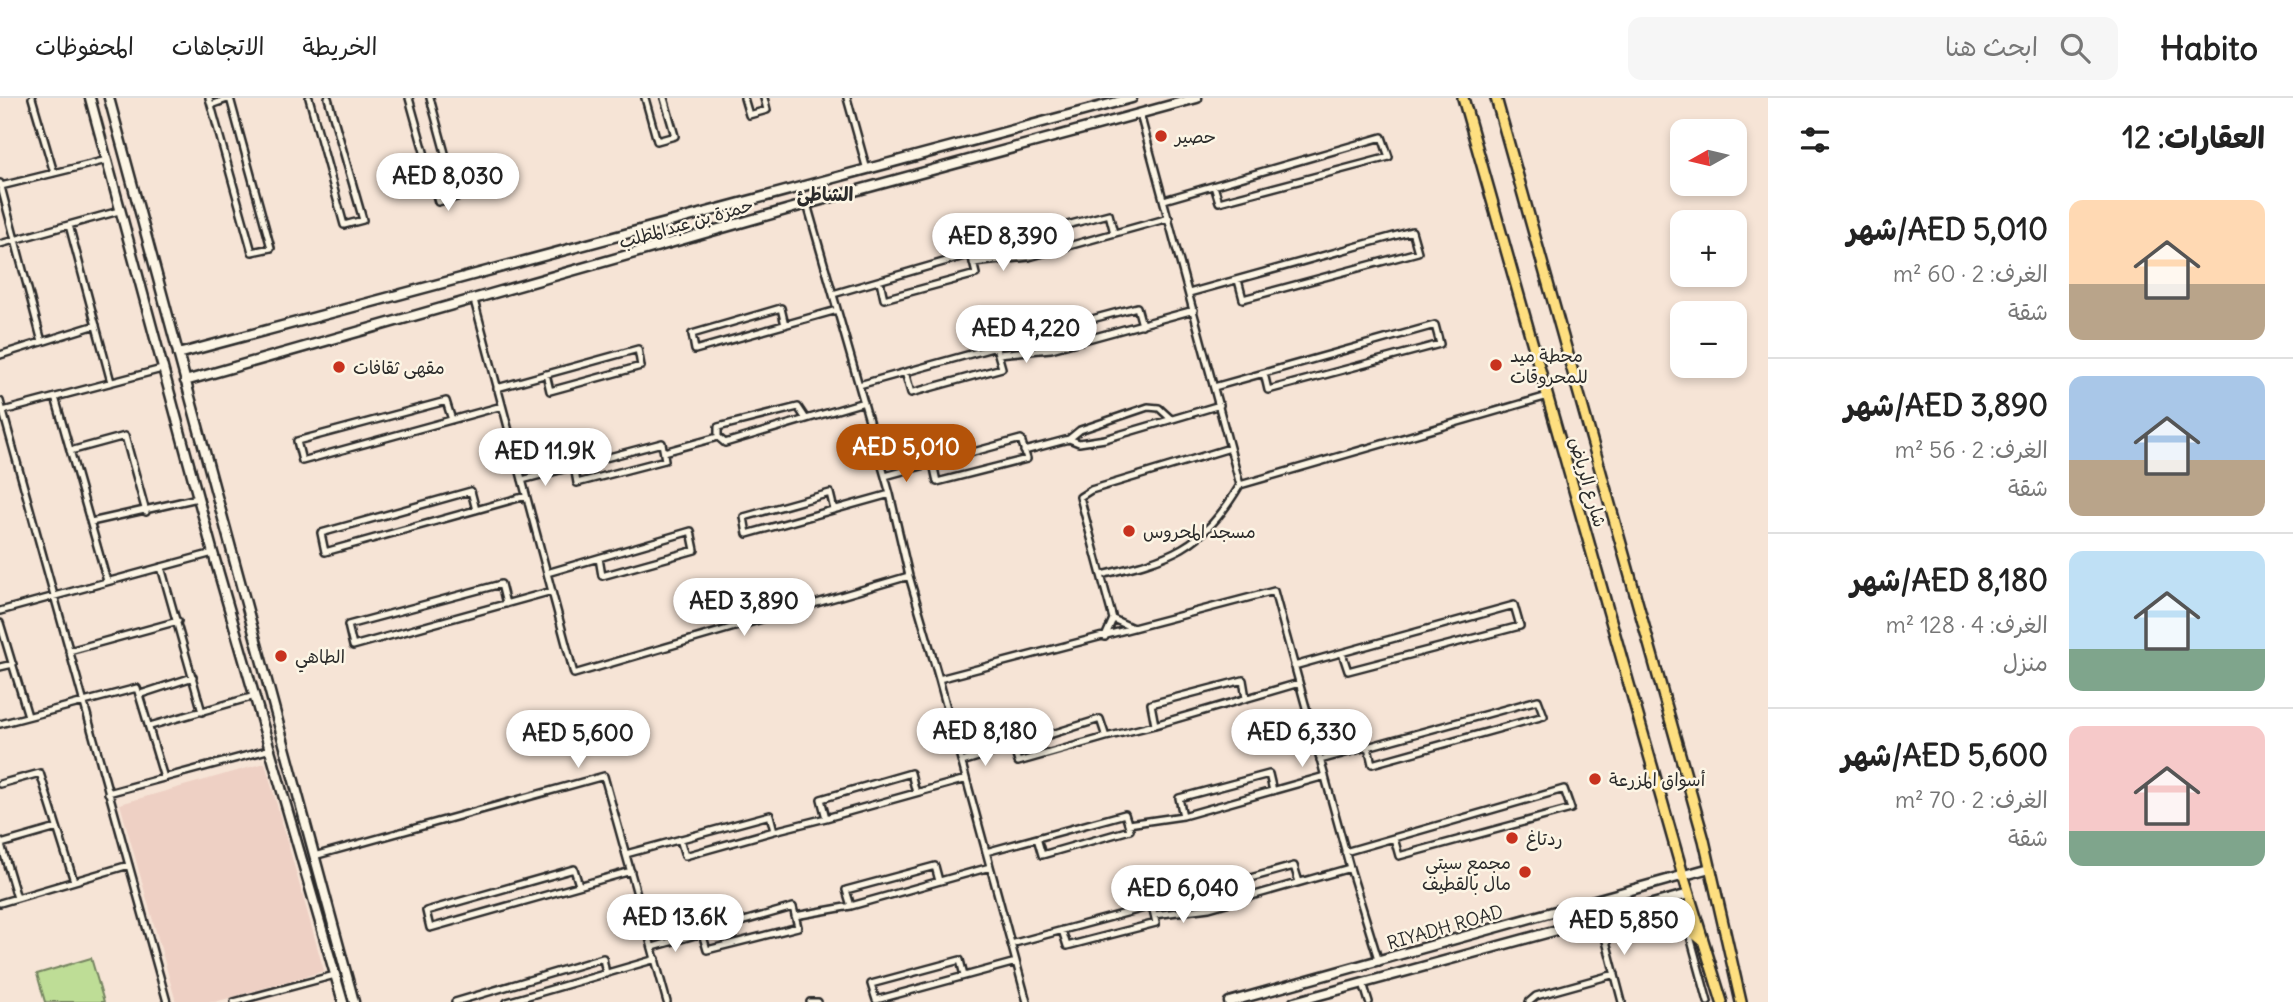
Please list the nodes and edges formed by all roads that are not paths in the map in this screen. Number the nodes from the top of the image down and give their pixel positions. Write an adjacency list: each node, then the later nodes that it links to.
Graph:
1 (32, 98): 25 (street)
2 (90, 98): 23 (street)
3 (109, 98): 50 (street)
4 (309, 98): 5 (street)
5 (328, 98)
6 (409, 98): 7 (street)
7 (430, 98)
8 (645, 98): 9 (street)
9 (664, 98)
10 (744, 98): 11 (street)
11 (764, 98)
12 (847, 98): 24 (street)
13 (1132, 98): 19 (street, حمزة بن عبدالمطلب)
14 (1197, 98): 18 (street, حمزة بن عبدالمطلب)
15 (1463, 98): 62 (main road, شارع الرياض)
16 (1496, 98): 152 (main road, شارع الرياض)
17 (210, 102): 17 (street)
18 (1140, 114): 21 (street, حمزة بن عبدالمطلب); 28 (street)
19 (1021, 130): 20 (street, حمزة بن عبدالمطلب); 21 (street)
20 (984, 140): 22 (street); 24 (street, حمزة بن عبدالمطلب)
21 (1019, 146): 22 (street, حمزة بن عبدالمطلب)
22 (983, 155): 29 (street, حمزة بن عبدالمطلب)
23 (107, 160): 25 (street); 30 (street)
24 (867, 170): 50 (street, حمزة بن عبدالمطلب)
25 (54, 173): 26 (street)
26 (1, 184): 34 (street)
27 (1214, 186): 27 (street); 28 (street)
28 (1164, 200): 31 (street)
29 (807, 204): 41 (street); 42 (street, حمزة بن عبدالمطلب)
30 (119, 211): 32 (street); 53 (street)
31 (1168, 218): 33 (street); 40 (street)
32 (69, 225): 34 (street); 46 (street)
33 (1114, 233): 36 (street); 36 (street)
34 (14, 240): 35 (street); 48 (street)
35 (0, 244)
36 (1029, 257): 37 (street)
37 (973, 263): 39 (street); 39 (street)
38 (1238, 279): 38 (street); 40 (street)
39 (880, 281): 41 (street)
40 (1189, 293): 44 (street)
41 (833, 294): 43 (street)
42 (474, 300): 57 (street, حمزة بن عبدالمطلب); 61 (street)
43 (837, 310): 47 (street); 59 (street)
44 (1194, 310): 45 (street); 60 (street)
45 (1142, 324): 49 (street); 49 (street)
46 (96, 325): 48 (street); 58 (street)
47 (785, 325): 47 (street)
48 (42, 342): 52 (street)
49 (1051, 349): 51 (street)
50 (178, 354): 57 (street)
51 (998, 354): 54 (street); 54 (street)
52 (0, 355)
53 (162, 369): 58 (street); 85 (street)
54 (905, 372): 59 (street)
55 (1264, 373): 55 (street); 60 (street)
56 (546, 374): 56 (street); 61 (street)
57 (185, 381): 148 (street)
58 (111, 382): 63 (street)
59 (859, 385): 65 (street)
60 (1214, 387): 66 (street)
61 (497, 388): 67 (street)
62 (1548, 396): 82 (street); 154 (main road, شارع الرياض)
63 (55, 397): 68 (street); 75 (street)
64 (0, 401): 68 (street)
65 (863, 402): 69 (street); 80 (street)
66 (1220, 405): 70 (street); 74 (street)
67 (502, 406): 71 (street); 81 (street)
68 (3, 411): 98 (street)
69 (806, 419): 72 (street); 72 (street)
70 (1171, 419): 73 (street); 73 (street)
71 (452, 420): 71 (street)
72 (718, 437): 77 (street)
73 (1069, 439): 76 (street)
74 (1230, 448): 82 (street); 94 (street)
75 (70, 451): 88 (street); 89 (street)
76 (1024, 451): 78 (street); 78 (street)
77 (664, 452): 79 (street); 79 (street)
78 (933, 463): 80 (street)
79 (574, 466): 81 (street)
80 (885, 476): 83 (street)
81 (522, 480): 84 (street)
82 (1240, 485): 94 (street)
83 (890, 494): 87 (street); 95 (street)
84 (526, 496): 86 (street); 93 (street)
85 (198, 498): 88 (street); 90 (street)
86 (476, 510): 86 (street)
87 (834, 510): 87 (street)
88 (146, 512): 89 (street)
89 (91, 522): 96 (street)
90 (213, 552): 92 (street); 115 (street)
91 (599, 558): 91 (street); 93 (street)
92 (160, 567): 96 (street); 102 (street)
93 (547, 573): 97 (street)
94 (1101, 575): 101 (street)
95 (909, 576): 97 (street); 112 (street)
96 (107, 581): 98 (street)
97 (552, 591): 99 (street)
98 (52, 596): 100 (street); 106 (street)
99 (506, 604): 99 (street)
100 (0, 611)
101 (1113, 619): 104 (street); 105 (street)
102 (177, 621): 106 (street); 111 (street)
103 (0, 623): 108 (street)
104 (1133, 628): 105 (street); 109 (street)
105 (1105, 637): 112 (street)
106 (69, 651): 117 (street)
107 (1342, 653): 107 (street); 109 (street)
108 (13, 664): 110 (street); 119 (street)
109 (1294, 666): 113 (street)
110 (0, 667)
111 (193, 677): 114 (street); 118 (street)
112 (939, 679): 128 (street)
113 (1299, 683): 116 (street); 127 (street)
114 (141, 694): 117 (street); 122 (street)
115 (256, 695): 118 (street); 126 (street)
116 (1246, 698): 121 (street); 121 (street)
117 (83, 701): 119 (street); 134 (street)
118 (202, 712): 122 (street)
119 (28, 716): 120 (street)
120 (0, 724)
121 (1155, 725): 123 (street)
122 (150, 726): 130 (street)
123 (1106, 737): 124 (street); 124 (street)
124 (1013, 746): 128 (street)
125 (1368, 747): 125 (street); 127 (street)
126 (272, 749): 130 (street); 179 (street)
127 (1320, 760): 129 (street)
128 (962, 762): 131 (street)
129 (1325, 776): 133 (street); 146 (street)
130 (164, 778): 134 (street)
131 (966, 779): 135 (street); 145 (street)
132 (0, 783): 139 (street)
133 (1273, 791): 136 (street); 136 (street)
134 (108, 793): 149 (street)
135 (916, 793): 137 (street); 137 (street)
136 (1183, 816): 138 (street)
137 (827, 818): 140 (street)
138 (1128, 824): 141 (street); 141 (street)
139 (57, 828): 144 (street); 155 (street)
140 (774, 831): 143 (street); 143 (street)
141 (1037, 838): 145 (street)
142 (1394, 838): 142 (street); 146 (street)
143 (680, 839): 147 (street)
144 (0, 843): 160 (street)
145 (986, 852): 150 (street)
146 (1345, 852): 151 (street)
147 (626, 854): 148 (street); 153 (street)
148 (312, 856): 186 (street)
149 (129, 865): 155 (street); 183 (street)
150 (990, 867): 156 (street); 172 (street)
151 (1350, 868): 157 (street); 176 (street)
152 (1710, 868): 154 (street, RIYADH ROAD); 199 (main road, شارع الرياض)
153 (631, 871): 158 (street); 173 (street)
154 (1683, 875): 159 (main road, شارع الرياض); 176 (street, RIYADH ROAD)
155 (74, 881): 160 (street)
156 (939, 881): 162 (street); 162 (street)
157 (1298, 882): 164 (street); 164 (street)
158 (579, 886): 158 (street)
159 (1689, 894): 163 (street); 171 (main road, شارع الرياض)
160 (17, 898): 161 (street)
161 (0, 903)
162 (851, 906): 166 (street)
163 (1640, 907): 167 (street); 168 (main road)
164 (1209, 908): 165 (street)
165 (1154, 915): 169 (street); 169 (street)
166 (796, 916): 170 (street); 170 (street)
167 (1600, 918): 178 (street); 181 (street)
168 (1687, 926): 171 (main road); 197 (street)
169 (1062, 930): 172 (street)
170 (702, 933): 173 (street)
171 (1704, 942): 198 (main road, شارع الرياض)
172 (1011, 944): 175 (street)
173 (653, 947): 174 (street)
174 (656, 959): 177 (street); 189 (street)
175 (1016, 962): 180 (street); 192 (street)
176 (1379, 962): 193 (street, RIYADH ROAD)
177 (606, 974): 187 (street); 188 (street)
178 (1615, 974): 182 (street); 196 (street)
179 (335, 975): 184 (street); 185 (street)
180 (964, 976): 180 (street)
181 (1363, 983): 194 (street); 195 (street)
182 (1531, 1001)
183 (167, 1002)
184 (234, 1002)
185 (343, 1002)
186 (354, 1002)
187 (455, 1002)
188 (507, 1002)
189 (667, 1002)
190 (810, 1002): 191 (street)
191 (818, 1002)
192 (1027, 1002)
193 (1229, 1002)
194 (1294, 1002)
195 (1368, 1002)
196 (1622, 1002)
197 (1708, 1002)
198 (1722, 1002)
199 (1741, 1002)

